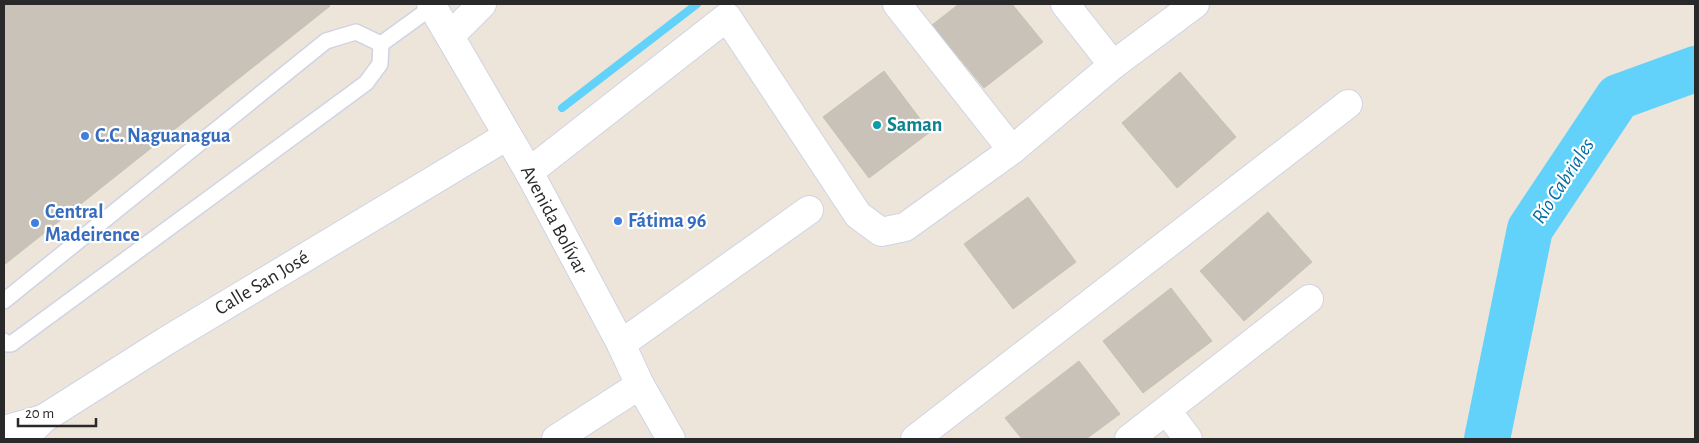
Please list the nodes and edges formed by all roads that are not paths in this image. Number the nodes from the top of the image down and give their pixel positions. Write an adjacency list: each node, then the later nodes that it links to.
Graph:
1 (482, 4): 6 (street)
2 (897, 4): 11 (street)
3 (1065, 4): 8 (street)
4 (1195, 4): 8 (street)
5 (432, 5): 6 (street, Avenida Bolívar); 7 (lane)
6 (450, 36): 10 (street, Avenida Bolívar)
7 (381, 44): 15 (lane); 16 (lane)
8 (1113, 65): 11 (street)
9 (1348, 104): 25 (street)
10 (507, 136): 12 (street, Avenida Bolívar); 20 (street, Calle San José)
11 (1012, 150): 12 (street)
12 (529, 172): 17 (street, Avenida Bolívar)
13 (809, 210): 17 (street)
14 (1309, 299): 19 (street)
15 (4, 301)
16 (4, 341)
17 (621, 344): 18 (street, Avenida Bolívar)
18 (640, 385): 23 (street); 24 (street, Avenida Bolívar)
19 (1167, 411): 26 (street); 27 (street)
20 (43, 420): 21 (street); 22 (street, Calle San José)
21 (4, 430)
22 (23, 439)
23 (556, 439)
24 (671, 439)
25 (915, 439)
26 (1129, 439)
27 (1188, 439)

